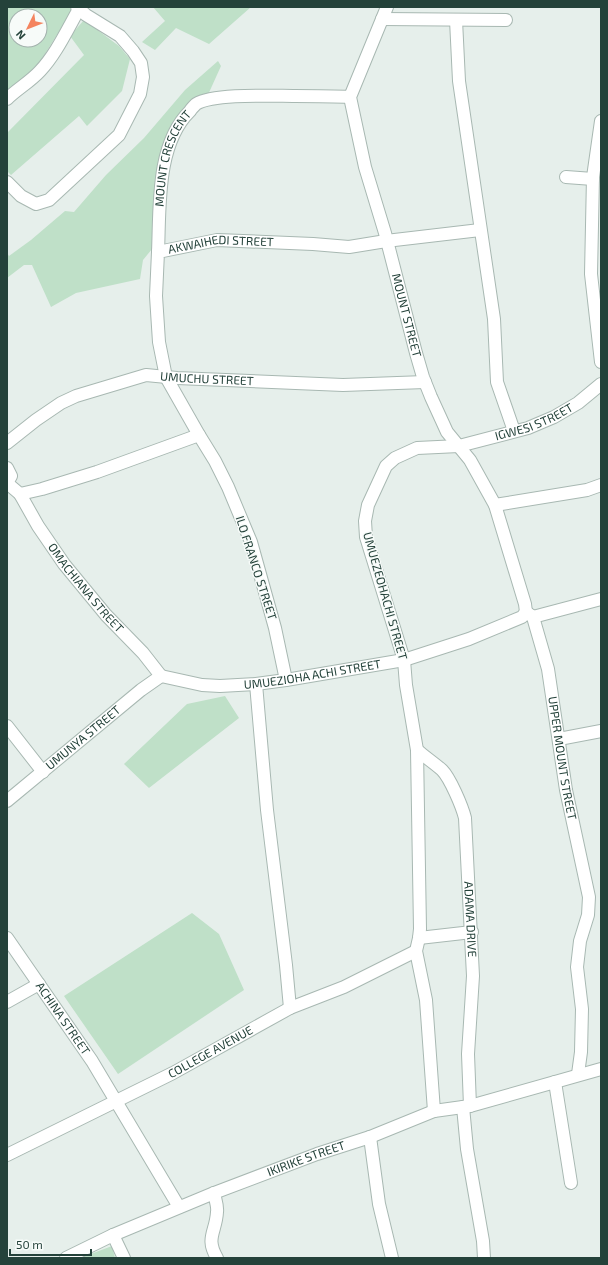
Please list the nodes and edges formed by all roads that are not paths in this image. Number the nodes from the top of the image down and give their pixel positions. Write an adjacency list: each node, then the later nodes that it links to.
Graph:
1 (387, 7): 3 (street)
2 (78, 8): 7 (street); 11 (street)
3 (382, 19): 4 (street); 6 (street)
4 (456, 20): 5 (street); 13 (street)
5 (506, 20)
6 (350, 97): 14 (street, MOUNT STREET); 15 (street, MOUNT CRESCENT)
7 (7, 99)
8 (601, 121): 10 (street)
9 (566, 177): 10 (street)
10 (593, 179): 12 (street)
11 (7, 182)
12 (597, 207): 16 (street)
13 (480, 230): 14 (street, AKWAIHEDI STREET); 20 (street)
14 (386, 241): 15 (street, AKWAIHEDI STREET); 18 (street, MOUNT STREET)
15 (158, 252): 17 (street, AKWAIHEDI STREET)
16 (601, 362)
17 (166, 377): 18 (street, UMUCHU STREET); 21 (street, ILO FRANCO STREET); 22 (street, UMUCHU STREET)
18 (425, 382): 23 (street, MOUNT STREET)
19 (601, 384): 20 (street, IGWESI STREET)
20 (514, 431): 23 (street, IGWESI STREET)
21 (199, 435): 27 (street); 33 (street, ILO FRANCO STREET)
22 (7, 443)
23 (459, 446): 28 (street, MOUNT STREET); 31 (street, UMUEZEOHACHI STREET)
24 (7, 468): 25 (street)
25 (7, 483): 27 (street)
26 (601, 485): 28 (street)
27 (20, 494): 32 (street, OMACHIANA STREET)
28 (495, 505): 30 (street, MOUNT STREET)
29 (601, 599): 30 (street, UMUEZIOHA ACHI STREET)
30 (529, 614): 31 (street, UMUEZIOHA ACHI STREET); 37 (street, UPPER MOUNT STREET)
31 (404, 660): 33 (street, UMUEZIOHA ACHI STREET); 38 (street, UMUEZEOHACHI STREET)
32 (161, 676): 34 (street, UMUEZIOHA ACHI STREET); 39 (street, UMUNYA STREET)
33 (286, 680): 34 (street, UMUEZIOHA ACHI STREET)
34 (256, 684): 48 (street)
35 (7, 726): 39 (street)
36 (601, 731): 37 (street)
37 (559, 739): 41 (street, UPPER MOUNT STREET)
38 (417, 750): 42 (street, ADAMA DRIVE); 44 (street, UMUEZEOHACHI STREET)
39 (43, 772): 40 (street, UMUNYA STREET)
40 (7, 801)
41 (595, 896): 50 (street, UPPER MOUNT STREET)
42 (472, 932): 44 (street); 53 (street, ADAMA DRIVE)
43 (7, 938): 46 (street, ACHINA STREET)
44 (419, 938): 45 (street, UMUEZEOHACHI STREET)
45 (416, 951): 48 (street, COLLEGE AVENUE); 54 (street)
46 (39, 984): 47 (street); 52 (street, ACHINA STREET)
47 (7, 1002)
48 (290, 1008): 52 (street, COLLEGE AVENUE)
49 (601, 1069): 50 (street, IKIRIKE STREET)
50 (578, 1074): 51 (street, IKIRIKE STREET)
51 (555, 1082): 53 (street, IKIRIKE STREET); 57 (street)
52 (116, 1101): 56 (street, COLLEGE AVENUE); 59 (street, ACHINA STREET)
53 (467, 1106): 54 (street, IKIRIKE STREET); 65 (street, ADAMA DRIVE)
54 (434, 1111): 55 (street, IKIRIKE STREET)
55 (370, 1137): 58 (street, IKIRIKE STREET); 64 (street)
56 (7, 1155)
57 (571, 1183)
58 (214, 1193): 59 (street, IKIRIKE STREET); 63 (street)
59 (178, 1207): 60 (street, IKIRIKE STREET)
60 (113, 1235): 61 (street, IKIRIKE STREET); 62 (street)
61 (66, 1258)
62 (124, 1258)
63 (217, 1258)
64 (392, 1258)
65 (484, 1258)

